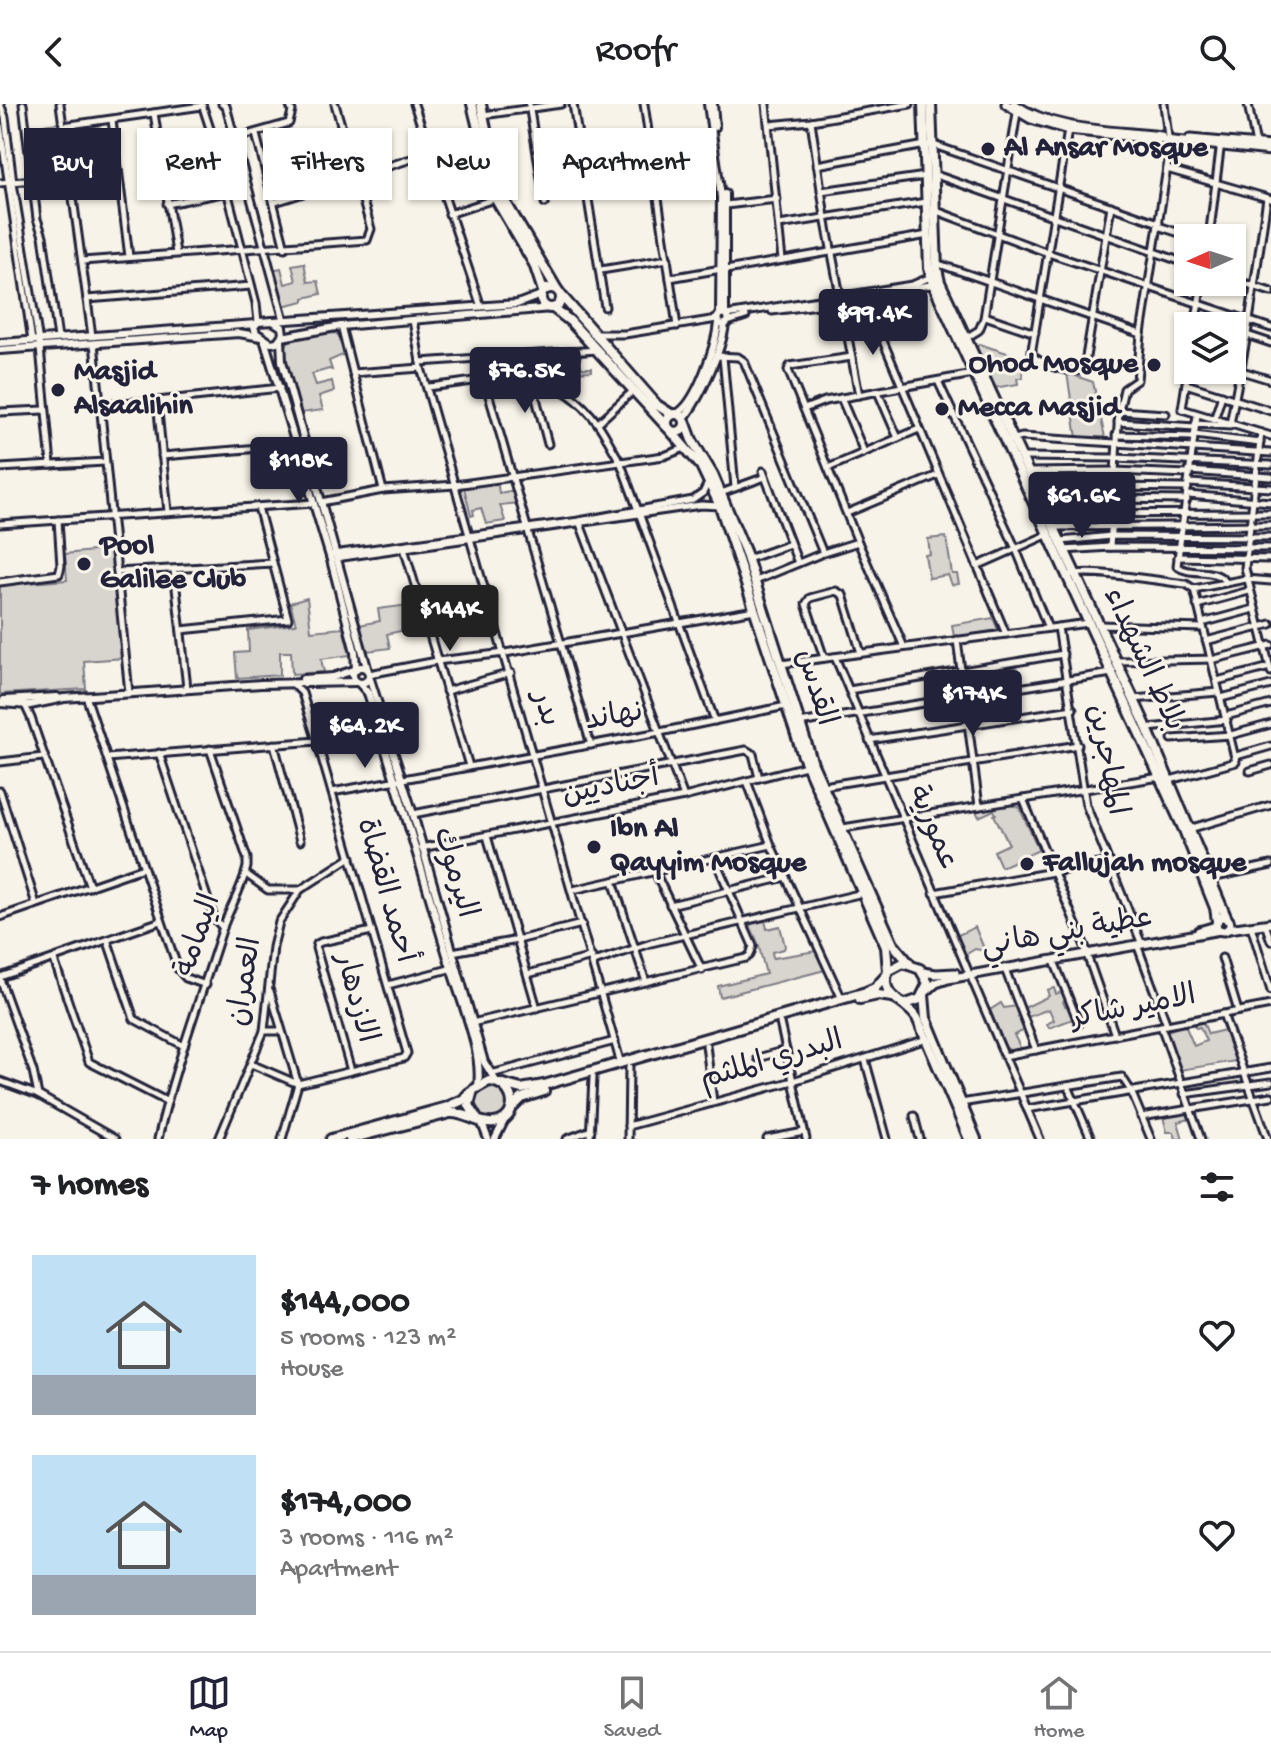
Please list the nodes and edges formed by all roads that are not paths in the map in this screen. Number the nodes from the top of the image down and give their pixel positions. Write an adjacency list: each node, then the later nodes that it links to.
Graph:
1 (23, 104): 33 (street)
2 (60, 104): 32 (street)
3 (222, 104): 35 (street)
4 (289, 104): 42 (street)
5 (335, 104): 36 (street)
6 (414, 104): 37 (street)
7 (472, 104): 38 (main road)
8 (481, 104): 27 (main road, القدس)
9 (561, 104): 23 (street)
10 (573, 104): 39 (street)
11 (644, 104): 40 (street)
12 (710, 104): 78 (street); 104 (street)
13 (766, 104): 30 (street)
14 (910, 104): 24 (street)
15 (923, 104): 46 (main road)
16 (931, 104): 46 (main road, بلاط الشهداء)
17 (1006, 104): 26 (main road)
18 (1014, 104): 44 (main road)
19 (1164, 104): 44 (street)
20 (1248, 104): 47 (street)
21 (202, 105): 25 (street); 34 (street)
22 (0, 106): 55 (street)
23 (530, 106): 27 (street); 76 (street)
24 (872, 107): 29 (street)
25 (154, 113): 28 (street); 77 (street)
26 (1017, 113): 41 (main road); 51 (street)
27 (483, 115): 116 (main road, القدس)
28 (112, 120): 32 (street); 98 (street)
29 (811, 121): 30 (street); 49 (street)
30 (768, 125): 61 (street)
31 (0, 126): 55 (street)
32 (63, 126)
33 (26, 128)
34 (210, 128)
35 (232, 128)
36 (342, 128)
37 (422, 128)
38 (478, 128)
39 (577, 128)
40 (647, 128)
41 (1068, 130): 44 (main road); 58 (street)
42 (256, 134): 43 (street); 74 (street)
43 (247, 136)
44 (1169, 139): 45 (main road); 50 (street)
45 (1221, 144): 47 (main road); 48 (main road); 57 (street)
46 (928, 145): 49 (street); 51 (street); 52 (main road, بلاط الشهداء)
47 (1256, 145): 48 (main road)
48 (1271, 148)
49 (817, 165): 59 (street)
50 (1167, 169): 57 (street); 84 (street)
51 (1007, 171): 58 (street); 60 (street)
52 (930, 175): 59 (street); 60 (street); 75 (main road); 80 (main road, بلاط الشهداء)
53 (24, 182): 55 (street)
54 (0, 183): 55 (street)
55 (10, 183): 151 (street)
56 (247, 183): 92 (street)
57 (1217, 183): 62 (street); 85 (street)
58 (1059, 189): 79 (street); 83 (street)
59 (821, 191): 82 (street)
60 (1002, 198): 83 (street); 88 (street)
61 (777, 199): 78 (street); 86 (street)
62 (1269, 199): 113 (street)
63 (35, 200): 143 (street)
64 (73, 200): 102 (street)
65 (187, 200): 77 (street)
66 (229, 200): 93 (street)
67 (282, 200): 74 (street)
68 (362, 200): 91 (street)
69 (445, 200): 81 (street)
70 (489, 200): 81 (street)
71 (496, 200): 115 (main road)
72 (589, 200): 105 (street)
73 (658, 200): 99 (street)
74 (275, 202): 91 (street)
75 (927, 202): 82 (street); 89 (main road)
76 (545, 203)
77 (167, 204): 96 (street)
78 (726, 205): 104 (street)
79 (1111, 206): 84 (street); 90 (street)
80 (934, 210): 88 (street); 103 (main road, بلاط الشهداء)
81 (449, 214): 122 (street)
82 (825, 217): 86 (street); 94 (street)
83 (1054, 217): 90 (street); 97 (street)
84 (1158, 224): 87 (street); 95 (street)
85 (1211, 224)
86 (779, 225): 101 (street)
87 (1174, 230)
88 (997, 232): 97 (street); 109 (street)
89 (928, 235): 94 (street); 108 (main road)
90 (1106, 236): 95 (street); 106 (street)
91 (285, 248): 92 (street)
92 (265, 249): 93 (street); 132 (street)
93 (241, 250): 96 (street); 111 (street)
94 (832, 251): 101 (street); 120 (street)
95 (1154, 251): 100 (street); 112 (street)
96 (176, 253): 98 (street)
97 (1048, 253): 106 (street); 118 (street)
98 (129, 257): 102 (street)
99 (668, 259): 105 (street); 107 (street)
100 (1174, 259)
101 (782, 260): 104 (street)
102 (82, 261): 119 (street)
103 (936, 263): 108 (main road, بلاط الشهداء); 109 (street)
104 (723, 269): 107 (street); 129 (street)
105 (601, 270): 123 (street)
106 (1100, 271): 112 (street); 128 (street)
107 (670, 278): 136 (street)
108 (936, 279): 120 (street); 146 (main road, بلاط الشهداء); 159 (main road)
109 (991, 282): 118 (street); 127 (street)
110 (1246, 284): 113 (street)
111 (251, 286): 119 (street); 125 (street)
112 (1149, 286): 121 (street); 141 (street)
113 (1254, 287): 114 (street); 131 (street)
114 (1271, 292)
115 (542, 293): 116 (main road); 122 (street); 124 (main road)
116 (559, 293): 124 (main road); 139 (main road, القدس)
117 (1200, 296): 121 (street)
118 (1041, 298): 128 (street); 140 (street)
119 (87, 299): 147 (street)
120 (840, 300): 129 (street); 137 (street)
121 (1198, 305): 126 (street); 131 (street)
122 (481, 307): 132 (street)
123 (605, 307)
124 (552, 308): 130 (street); 153 (main road, القدس)
125 (257, 312): 133 (street); 134 (street)
126 (1197, 312)
127 (985, 316): 140 (street); 146 (street)
128 (1093, 316): 140 (street); 141 (street)
129 (723, 319): 136 (street); 154 (street); 184 (street)
130 (413, 320): 135 (street); 156 (street, بدر)
131 (1249, 320): 138 (street); 142 (street)
132 (284, 321): 133 (street)
133 (270, 322): 134 (street); 145 (street)
134 (257, 323): 144 (street); 147 (street)
135 (341, 326): 145 (street); 157 (street)
136 (677, 326): 139 (street)
137 (845, 326): 155 (street); 168 (street)
138 (1271, 328)
139 (591, 333): 184 (main road, القدس)
140 (1035, 333)
141 (1141, 334): 179 (street)
142 (1247, 335): 148 (street); 150 (street)
143 (58, 338): 147 (street); 151 (street)
144 (262, 338): 145 (street); 147 (street); 167 (street)
145 (281, 338): 238 (street)
146 (966, 338): 197 (main road, بلاط الشهداء)
147 (93, 340): 151 (street); 176 (street)
148 (1246, 340)
149 (0, 343): 151 (street)
150 (1271, 343)
151 (36, 347): 152 (street); 178 (street)
152 (0, 350)
153 (597, 350): 156 (street); 169 (main road, القدس)
154 (719, 356): 184 (street); 229 (street); 274 (street)
155 (852, 357): 171 (street); 177 (street)
156 (421, 365): 157 (street); 166 (street, بدر)
157 (353, 373): 232 (street)
158 (1246, 373): 161 (street)
159 (974, 374): 163 (street); 197 (main road)
160 (531, 379): 162 (street); 187 (street); 199 (street)
161 (1271, 380)
162 (485, 381): 166 (street); 223 (street)
163 (938, 381): 168 (street); 273 (street)
164 (1186, 384): 172 (street); 183 (street)
165 (1238, 384): 174 (street)
166 (428, 387): 226 (street, بدر)
167 (281, 388): 175 (street); 201 (street)
168 (902, 388): 170 (street); 191 (street)
169 (634, 390): 187 (street); 190 (main road, القدس)
170 (878, 392): 171 (street); 196 (street)
171 (859, 395): 173 (street)
172 (1222, 395): 174 (street); 185 (street)
173 (841, 398): 177 (street); 204 (street)
174 (1235, 400): 180 (street); 188 (street)
175 (157, 401): 176 (street); 207 (street)
176 (100, 404): 212 (street)
177 (804, 409): 217 (street)
178 (44, 410): 181 (street); 214 (street)
179 (1119, 411): 182 (street); 186 (street)
180 (1271, 411)
181 (0, 412)
182 (1166, 414)
183 (1197, 415): 185 (street); 189 (street)
184 (680, 417): 190 (main road); 190 (main road); 234 (main road, القدس)
185 (1214, 420): 188 (street)
186 (1118, 422): 189 (street); 193 (street)
187 (598, 423): 211 (street)
188 (1232, 425): 189 (street); 192 (street)
189 (1195, 426): 194 (street)
190 (668, 428): 203 (main road, القدس)
191 (919, 429): 196 (street); 221 (street)
192 (1261, 433): 195 (street); 198 (street)
193 (1116, 435): 194 (street); 200 (street)
194 (1194, 436): 198 (street); 202 (street)
195 (1271, 436)
196 (898, 438): 204 (street)
197 (1010, 441): 200 (street); 208 (main road, بلاط الشهداء); 259 (main road)
198 (1260, 443): 205 (street)
199 (548, 444)
200 (1115, 444): 202 (street); 209 (street)
201 (297, 445): 207 (street); 238 (street)
202 (1192, 447): 205 (street); 210 (street)
203 (686, 448): 211 (street); 225 (main road, القدس)
204 (864, 452): 217 (street)
205 (1259, 452): 206 (street); 213 (street)
206 (1271, 453)
207 (162, 456): 242 (street)
208 (1021, 457): 209 (street); 219 (main road, بلاط الشهداء)
209 (1115, 458): 210 (street); 218 (street)
210 (1190, 460): 213 (street); 220 (street)
211 (620, 461): 223 (street); 243 (street)
212 (105, 462): 214 (street); 250 (street)
213 (1257, 464): 215 (street); 222 (street)
214 (51, 465): 216 (street)
215 (1271, 465)
216 (0, 468)
217 (828, 468): 247 (street)
218 (1114, 471): 219 (street); 220 (street); 227 (street)
219 (1028, 472): 228 (main road, بلاط الشهداء)
220 (1189, 472): 222 (street); 233 (street)
221 (938, 475): 247 (street); 282 (street)
222 (1255, 476): 224 (street); 230 (street)
223 (514, 477): 226 (street); 258 (street)
224 (1271, 477)
225 (709, 480): 240 (main road, القدس); 243 (street)
226 (455, 485): 232 (street); 263 (street, بدر)
227 (1113, 485): 228 (street); 233 (street); 235 (street)
228 (1034, 486): 236 (main road, بلاط الشهداء)
229 (735, 487): 234 (street); 266 (street)
230 (1254, 487): 231 (street); 233 (street); 237 (street)
231 (1271, 488)
232 (383, 490): 238 (street)
233 (1188, 491): 235 (street); 237 (street); 244 (street)
234 (721, 493): 277 (main road, القدس)
235 (1112, 497): 236 (street); 249 (street)
236 (1040, 498): 248 (main road, بلاط الشهداء)
237 (1253, 501): 239 (street); 245 (street)
238 (318, 502): 241 (street); 275 (street)
239 (1271, 502)
240 (720, 506): 243 (street); 295 (main road, القدس)
241 (258, 507): 242 (street); 280 (street)
242 (168, 512): 250 (street)
243 (638, 512): 252 (street); 296 (street)
244 (1185, 513): 245 (street); 249 (street); 254 (street)
245 (1251, 513): 246 (street); 256 (street)
246 (1271, 513)
247 (846, 514): 265 (street)
248 (1048, 514): 249 (street); 259 (main road, بلاط الشهداء)
249 (1112, 514): 255 (street)
250 (111, 517): 251 (street); 284 (street)
251 (58, 519): 253 (street); 289 (street)
252 (580, 522): 258 (street); 304 (street)
253 (0, 524)
254 (1183, 524): 255 (street); 256 (street); 260 (street)
255 (1111, 525): 259 (street); 261 (street)
256 (1249, 525): 257 (street); 262 (street)
257 (1271, 525)
258 (528, 529): 263 (street); 308 (street)
259 (1051, 530): 267 (main road, بلاط الشهداء); 273 (street); 285 (main road)
260 (1181, 535): 261 (street); 262 (street); 269 (street)
261 (1111, 536): 267 (street); 268 (street)
262 (1248, 536): 264 (street); 271 (street)
263 (470, 537): 270 (street); 275 (street); 311 (street, بدر)
264 (1271, 537)
265 (858, 542): 274 (street); 310 (street)
266 (790, 544): 277 (street); 281 (street)
267 (1062, 545): 268 (street); 285 (main road, بلاط الشهداء)
268 (1110, 547): 269 (street)
269 (1180, 547): 271 (street); 276 (street)
270 (404, 548): 275 (street); 317 (street)
271 (1246, 548): 272 (street); 278 (street)
272 (1271, 548)
273 (1016, 549): 282 (street); 302 (street)
274 (823, 553): 281 (street)
275 (333, 556): 321 (street); 325 (street, اليرموك)
276 (1178, 557): 278 (street); 290 (street)
277 (748, 559): 287 (main road, القدس)
278 (1245, 559): 279 (street); 286 (street)
279 (1271, 559)
280 (273, 563): 283 (street); 303 (street)
281 (798, 563): 287 (street)
282 (977, 566): 305 (street)
283 (174, 570): 284 (street); 303 (street)
284 (117, 572): 335 (street)
285 (1072, 574): 291 (street); 297 (main road, بلاط الشهداء)
286 (1246, 579): 288 (street); 290 (street); 292 (street)
287 (755, 581): 319 (main road, القدس)
288 (1271, 581)
289 (0, 582)
290 (1226, 582): 291 (street)
291 (1194, 589): 293 (street)
292 (1249, 591): 293 (street); 294 (street)
293 (1197, 605): 299 (street)
294 (1254, 609): 299 (street); 301 (street)
295 (756, 610): 296 (street); 344 (main road, القدس)
296 (679, 624): 304 (street); 348 (street)
297 (1094, 624): 299 (street); 300 (street); 318 (main road, بلاط الشهداء); 324 (main road)
298 (1271, 624): 301 (street)
299 (1203, 625): 307 (street)
300 (1058, 627): 302 (street); 313 (street, المهاجرين)
301 (1259, 627): 307 (street); 309 (street)
302 (1048, 628): 305 (street)
303 (181, 630): 332 (street)
304 (622, 633): 308 (street); 353 (street)
305 (1006, 634): 306 (street)
306 (957, 640): 310 (street); 322 (street)
307 (1206, 641): 316 (street)
308 (561, 642): 311 (street); 359 (street)
309 (1268, 645): 316 (street); 320 (street)
310 (904, 647): 312 (street)
311 (505, 653): 317 (street); 323 (street, بدر)
312 (861, 653): 314 (street); 315 (street)
313 (1063, 654): 322 (street); 326 (street, المهاجرين)
314 (835, 657): 315 (street); 333 (street, عمورية)
315 (824, 658): 319 (street)
316 (1212, 659): 318 (street); 328 (street)
317 (437, 661): 325 (street); 334 (street)
318 (1115, 661): 340 (main road, بلاط الشهداء)
319 (781, 664): 349 (main road, القدس)
320 (1270, 669): 328 (street)
321 (355, 670): 325 (street); 327 (street); 330 (street)
322 (961, 672): 333 (street); 339 (street)
323 (511, 673): 334 (street); 364 (street, بدر)
324 (1113, 673): 326 (street); 376 (main road)
325 (369, 674): 330 (street); 377 (street, اليرموك)
326 (1067, 679): 339 (street); 345 (street, المهاجرين)
327 (306, 681): 329 (street); 330 (street); 336 (street)
328 (1217, 681): 337 (street)
329 (292, 682): 332 (street); 336 (street, أحمد القضاة)
330 (358, 683): 377 (street, اليرموك)
331 (1271, 685): 337 (street)
332 (187, 688): 335 (street)
333 (849, 690): 346 (street, عمورية)
334 (446, 691): 373 (street)
335 (129, 693): 338 (street)
336 (302, 693): 357 (street, أحمد القضاة)
337 (1220, 695): 340 (street); 347 (street)
338 (86, 696): 341 (street); 367 (street)
339 (965, 696): 346 (street); 350 (street)
340 (1133, 699): 352 (main road, بلاط الشهداء)
341 (28, 701): 342 (street); 366 (street)
342 (0, 702)
343 (1271, 704): 347 (street)
344 (786, 706): 348 (street, نهاند); 371 (main road, القدس)
345 (1073, 709): 350 (street); 360 (street, المهاجرين)
346 (858, 713): 349 (street); 356 (street, عمورية)
347 (1226, 718): 352 (street); 354 (street)
348 (715, 721): 353 (street, نهاند)
349 (799, 723): 371 (main road, القدس)
350 (969, 724): 356 (street); 370 (street)
351 (1271, 724): 354 (street)
352 (1147, 728): 379 (main road, بلاط الشهداء)
353 (660, 732): 359 (street, نهاند); 369 (street)
354 (1231, 735): 355 (street); 365 (street)
355 (1172, 739)
356 (869, 740): 375 (street, عمورية)
357 (317, 741): 358 (street); 385 (street, أحمد القضاة)
358 (274, 744): 362 (street); 396 (street)
359 (591, 745): 364 (street, نهاند)
360 (1078, 745): 370 (street); 383 (street, المهاجرين)
361 (1271, 746): 365 (street)
362 (210, 749): 363 (street); 406 (street, اليمامة)
363 (159, 753): 367 (street); 426 (street)
364 (534, 755): 373 (street, نهاند); 382 (street, بدر)
365 (1236, 756): 379 (street)
366 (43, 757): 368 (street); 410 (street)
367 (107, 758): 403 (street)
368 (0, 762)
369 (672, 762): 378 (street); 382 (street); 386 (street)
370 (974, 762): 375 (street); 389 (street)
371 (810, 765): 378 (street, أجناديين); 381 (main road, القدس); 414 (main road, القدس)
372 (1271, 765): 374 (street)
373 (469, 766): 377 (street, نهاند)
374 (1250, 771)
375 (885, 776): 381 (street); 391 (street, عمورية)
376 (1160, 777): 383 (street); 394 (main road)
377 (399, 778): 385 (street, نهاند); 390 (street, اليرموك); 398 (street, اليرموك)
378 (759, 778): 380 (street, أجناديين)
379 (1170, 780): 394 (main road, بلاط الشهداء)
380 (747, 781): 386 (street, أجناديين); 397 (street)
381 (823, 786): 393 (main road, القدس)
382 (543, 788): 390 (street); 392 (street, بدر)
383 (1083, 789): 387 (street); 401 (street, المهاجرين)
384 (0, 791): 416 (street)
385 (332, 792): 399 (street, أحمد القضاة)
386 (684, 797): 392 (street, أجناديين)
387 (1023, 799): 389 (street); 405 (street)
388 (1271, 805): 394 (street)
389 (979, 806): 391 (street)
390 (413, 814): 398 (street, اليرموك)
391 (904, 818): 393 (street); 415 (street, عمورية)
392 (552, 822): 395 (street, أجناديين); 412 (street, بدر)
393 (842, 829): 440 (main road, القدس)
394 (1187, 829): 408 (main road, بلاط الشهداء); 424 (main road)
395 (487, 836): 398 (street, أجناديين); 429 (street)
396 (300, 841)
397 (771, 845): 400 (street); 407 (street)
398 (419, 848): 434 (street, اليرموك); 441 (street, اليرموك)
399 (351, 857): 411 (street, العمران); 427 (street, أحمد القضاة)
400 (715, 859): 404 (street); 413 (street)
401 (1110, 862): 405 (street); 432 (street, المهاجرين)
402 (1271, 865): 408 (street)
403 (143, 868): 410 (street); 420 (street)
404 (655, 872): 409 (street); 417 (street)
405 (1055, 872): 415 (street); 435 (street)
406 (246, 874): 411 (street); 426 (street, اليمامة)
407 (786, 877): 413 (street); 418 (street)
408 (1211, 878): 424 (main road, بلاط الشهداء)
409 (613, 881): 412 (street); 433 (street)
410 (90, 887): 416 (street)
411 (300, 890): 450 (street, العمران)
412 (573, 890): 423 (street, بدر)
413 (729, 892): 417 (street); 422 (street)
414 (863, 893): 418 (street); 445 (main road, القدس)
415 (934, 893): 446 (street, عمورية)
416 (36, 904): 419 (street)
417 (670, 905): 428 (street)
418 (801, 909): 422 (street); 457 (street)
419 (0, 917)
420 (161, 921): 431 (street); 451 (street)
421 (1269, 922): 424 (main road); 425 (main road); 430 (street)
422 (743, 923): 428 (street); 443 (street)
423 (582, 924): 429 (street); 437 (street, بدر)
424 (1223, 925): 425 (main road); 432 (main road, عطية بني هاني)
425 (1251, 926): 453 (street)
426 (223, 928): 451 (street, اليمامة)
427 (372, 931): 452 (street, أحمد القضاة); 482 (street, الازدهار)
428 (684, 936): 433 (street); 443 (street)
429 (518, 940): 434 (street); 447 (street)
430 (1271, 941)
431 (108, 942): 438 (street); 473 (street)
432 (1139, 944): 435 (main road, عطية بني هاني); 466 (street, المهاجرين)
433 (635, 949): 437 (street); 449 (street)
434 (452, 952): 441 (street, اليرموك)
435 (1087, 953): 439 (main road, عطية بني هاني); 446 (main road); 469 (street)
436 (1222, 958): 461 (street)
437 (593, 959): 447 (street); 454 (street, بدر)
438 (54, 960): 448 (street); 500 (street)
439 (1054, 961): 442 (main road, عطية بني هاني); 465 (street)
440 (909, 963): 444 (main road); 445 (main road)
441 (453, 967): 452 (street); 463 (street, اليرموك); 493 (street, اليرموك)
442 (1005, 969): 446 (main road, عطية بني هاني); 475 (street)
443 (702, 970): 449 (street)
444 (923, 972): 446 (main road); 455 (main road)
445 (887, 973): 456 (main road); 457 (main road)
446 (969, 973): 455 (main road, عطية بني هاني); 476 (street, عمورية)
447 (528, 974): 460 (street)
448 (0, 978): 497 (street)
449 (646, 982): 454 (street)
450 (268, 984): 467 (street, العمران); 468 (street)
451 (206, 985): 473 (street, اليمامة)
452 (388, 985): 482 (street, أحمد القضاة)
453 (1271, 991)
454 (602, 992): 460 (street); 471 (street, بدر)
455 (925, 993): 458 (main road); 503 (main road)
456 (892, 997): 458 (main road); 464 (main road)
457 (842, 1000): 480 (main road)
458 (906, 1004): 470 (main road)
459 (1271, 1005): 461 (street, الامير شاكر)
460 (537, 1008): 463 (street)
461 (1238, 1011): 462 (street, الامير شاكر)
462 (1223, 1014): 466 (street, الامير شاكر); 483 (street)
463 (472, 1023): 485 (street, اليرموك)
464 (780, 1023): 472 (main road); 474 (street)
465 (1079, 1024)
466 (1164, 1026): 469 (street, الامير شاكر); 489 (street, المهاجرين)
467 (264, 1031): 468 (street); 479 (street, العمران)
468 (281, 1031): 490 (street)
469 (1115, 1035): 475 (street, الامير شاكر)
470 (927, 1039): 478 (street, البدري الملثم); 530 (main road)
471 (615, 1041): 480 (street, بدر); 485 (street)
472 (706, 1045): 480 (main road); 502 (street)
473 (184, 1046): 500 (street, اليمامة)
474 (786, 1050): 477 (street); 487 (street)
475 (1036, 1050): 476 (street, الامير شاكر)
476 (1004, 1056): 495 (street, عمورية)
477 (758, 1058)
478 (865, 1059): 487 (street, البدري الملثم); 528 (street)
479 (251, 1064): 490 (street); 518 (street, العمران)
480 (625, 1066): 484 (main road); 485 (main road); 512 (street, بدر)
481 (1271, 1068): 483 (street)
482 (351, 1071): 490 (street)
483 (1245, 1073): 489 (street); 492 (street)
484 (593, 1077): 506 (main road); 513 (street)
485 (496, 1080): 493 (main road); 506 (main road)
486 (0, 1081): 497 (street)
487 (793, 1081): 502 (street, البدري الملثم); 514 (street)
488 (1271, 1082): 492 (street)
489 (1181, 1083): 494 (street); 496 (street, المهاجرين)
490 (298, 1084): 519 (street)
491 (1068, 1086): 494 (street); 495 (street); 501 (street)
492 (1250, 1086): 496 (street); 499 (street)
493 (476, 1088): 511 (main road); 520 (main road)
494 (1131, 1091): 501 (street); 509 (street)
495 (1020, 1094): 503 (street); 504 (street, عمورية)
496 (1184, 1094): 505 (street, المهاجرين)
497 (38, 1095): 515 (street)
498 (1271, 1096): 499 (street)
499 (1255, 1100): 505 (street); 510 (street)
500 (166, 1101): 517 (street, اليمامة)
501 (1074, 1101): 504 (street); 533 (street)
502 (713, 1102): 512 (street, البدري الملثم)
503 (960, 1103): 531 (main road)
504 (1027, 1109): 532 (street, عمورية)
505 (1189, 1109): 509 (street); 535 (street, المهاجرين)
506 (509, 1112): 511 (main road); 523 (street)
507 (1271, 1115): 510 (street)
508 (914, 1116): 529 (street)
509 (1141, 1117): 534 (street)
510 (1261, 1117): 536 (street)
511 (479, 1120): 521 (main road); 522 (street)
512 (628, 1126): 526 (street, بدر)
513 (591, 1130): 524 (street); 525 (street)
514 (805, 1135): 527 (street)
515 (103, 1137): 516 (street)
516 (115, 1139)
517 (158, 1139)
518 (219, 1139)
519 (282, 1139)
520 (331, 1139)
521 (350, 1139)
522 (488, 1139)
523 (495, 1139)
524 (567, 1139)
525 (590, 1139)
526 (628, 1139)
527 (767, 1139)
528 (887, 1139)
529 (920, 1139)
530 (969, 1139)
531 (976, 1139)
532 (1040, 1139)
533 (1091, 1139)
534 (1151, 1139)
535 (1201, 1139)
536 (1268, 1139)

